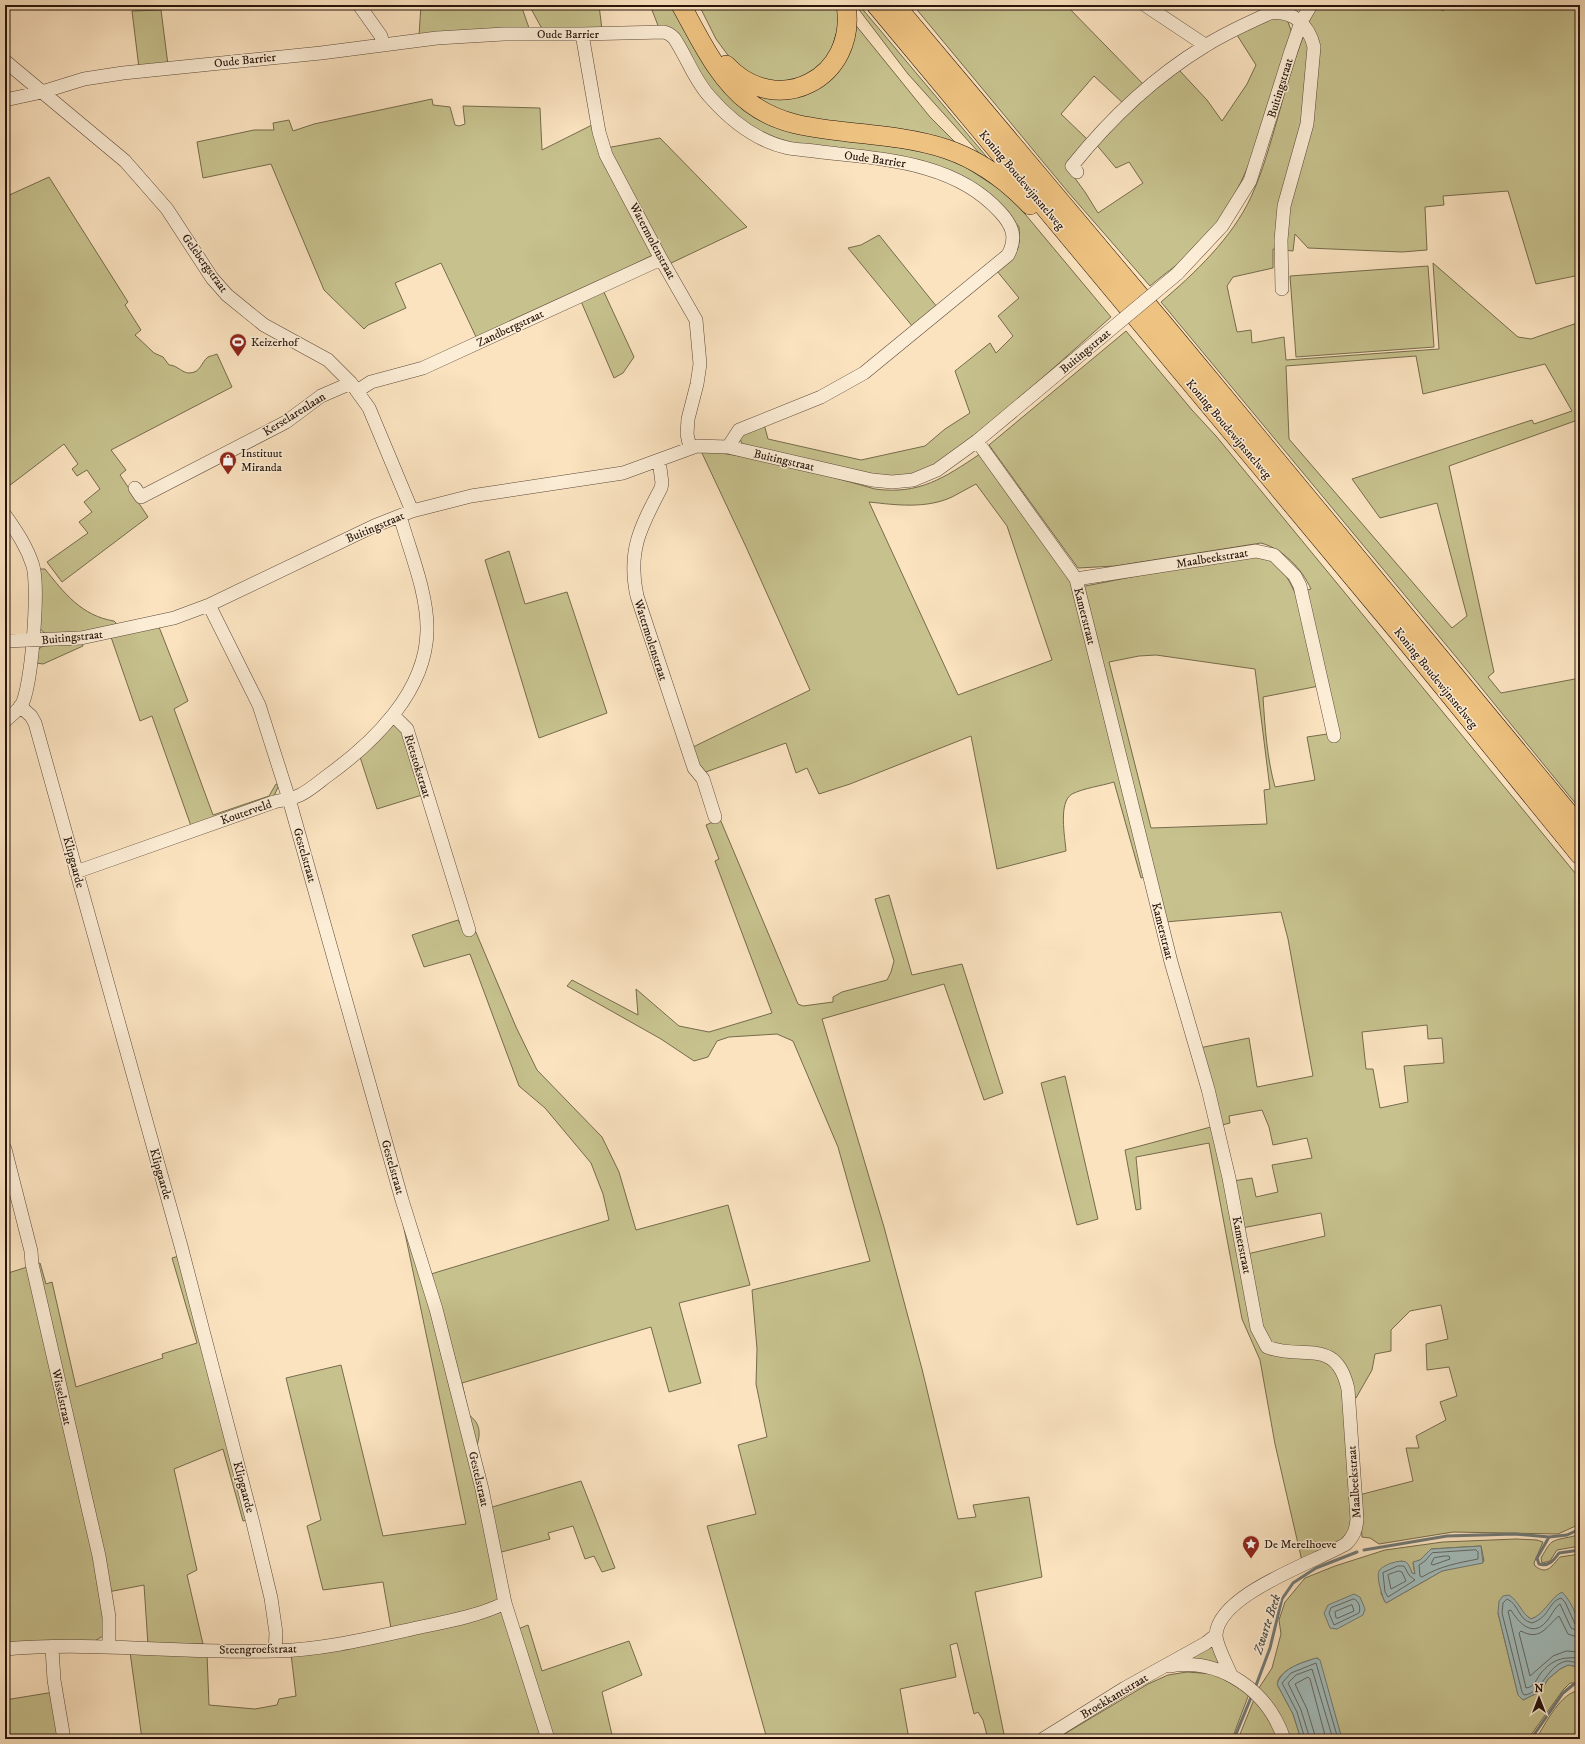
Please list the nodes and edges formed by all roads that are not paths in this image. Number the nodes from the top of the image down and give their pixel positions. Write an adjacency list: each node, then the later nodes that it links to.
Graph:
1 (360, 5): 11 (street)
2 (681, 5): 17 (highway)
3 (690, 5): 4 (highway)
4 (846, 5)
5 (876, 5): 17 (highway, Koning Boudewijnsnelweg)
6 (895, 5): 38 (highway, Koning Boudewijnsnelweg)
7 (1146, 5): 12 (street)
8 (1311, 5): 9 (street, Buitingstraat)
9 (1302, 22): 12 (street); 19 (street); 21 (street, Buitingstraat, bridge)
10 (582, 34): 11 (street, Oude Barrier); 18 (street, Watermolenstraat); 22 (street, Oude Barrier)
11 (383, 45): 14 (street, Oude Barrier)
12 (1205, 45): 16 (street)
13 (5, 60): 14 (street, Gelebergstraat)
14 (42, 92): 15 (street, Oude Barrier); 20 (street, Gelebergstraat)
15 (5, 100)
16 (1077, 172)
17 (1070, 238): 39 (highway, Koning Boudewijnsnelweg)
18 (661, 259): 20 (street, Zandbergstraat); 23 (street, Watermolenstraat)
19 (1282, 289)
20 (354, 387): 25 (street, Kerselarenlaan); 26 (street, Gelebergstraat)
21 (977, 441): 22 (street, Buitingstraat); 28 (street, Kamerstraat)
22 (728, 446): 23 (street, Buitingstraat)
23 (690, 448): 24 (street, Buitingstraat)
24 (659, 460): 26 (street, Buitingstraat); 37 (street, Watermolenstraat)
25 (134, 488)
26 (406, 514): 29 (street, Buitingstraat); 33 (street)
27 (5, 516): 31 (street)
28 (1076, 579): 35 (street, Maalbeekstraat); 43 (street, Kamerstraat)
29 (208, 605): 31 (street, Buitingstraat); 36 (street, Gestelstraat)
30 (5, 640): 31 (street, Buitingstraat)
31 (32, 640): 32 (street)
32 (20, 706): 34 (street); 40 (street, Klipgaarde)
33 (393, 715): 36 (street, Kouterveld); 41 (street, Rietstokstraat)
34 (5, 720)
35 (1334, 736)
36 (289, 799): 40 (street, Kouterveld); 44 (street, Gestelstraat)
37 (715, 817)
38 (1580, 827)
39 (1580, 855)
40 (76, 872): 49 (street, Klipgaarde)
41 (469, 930)
42 (5, 1149): 46 (street, Wisselstraat)
43 (1348, 1389): 45 (street, Maalbeekstraat)
44 (505, 1603): 49 (street, Steengroefstraat); 53 (street, Gestelstraat)
45 (1216, 1635): 50 (street, Broekkantstraat); 51 (street)
46 (109, 1647): 47 (street, Steengroefstraat); 49 (street, Steengroefstraat)
47 (52, 1648): 48 (street, Steengroefstraat); 52 (street)
48 (5, 1649)
49 (275, 1651)
50 (1165, 1666): 51 (street, Broekkantstraat); 54 (street, Broekkantstraat)
51 (1231, 1675): 55 (street)
52 (64, 1739)
53 (548, 1739)
54 (1043, 1739)
55 (1284, 1739)

